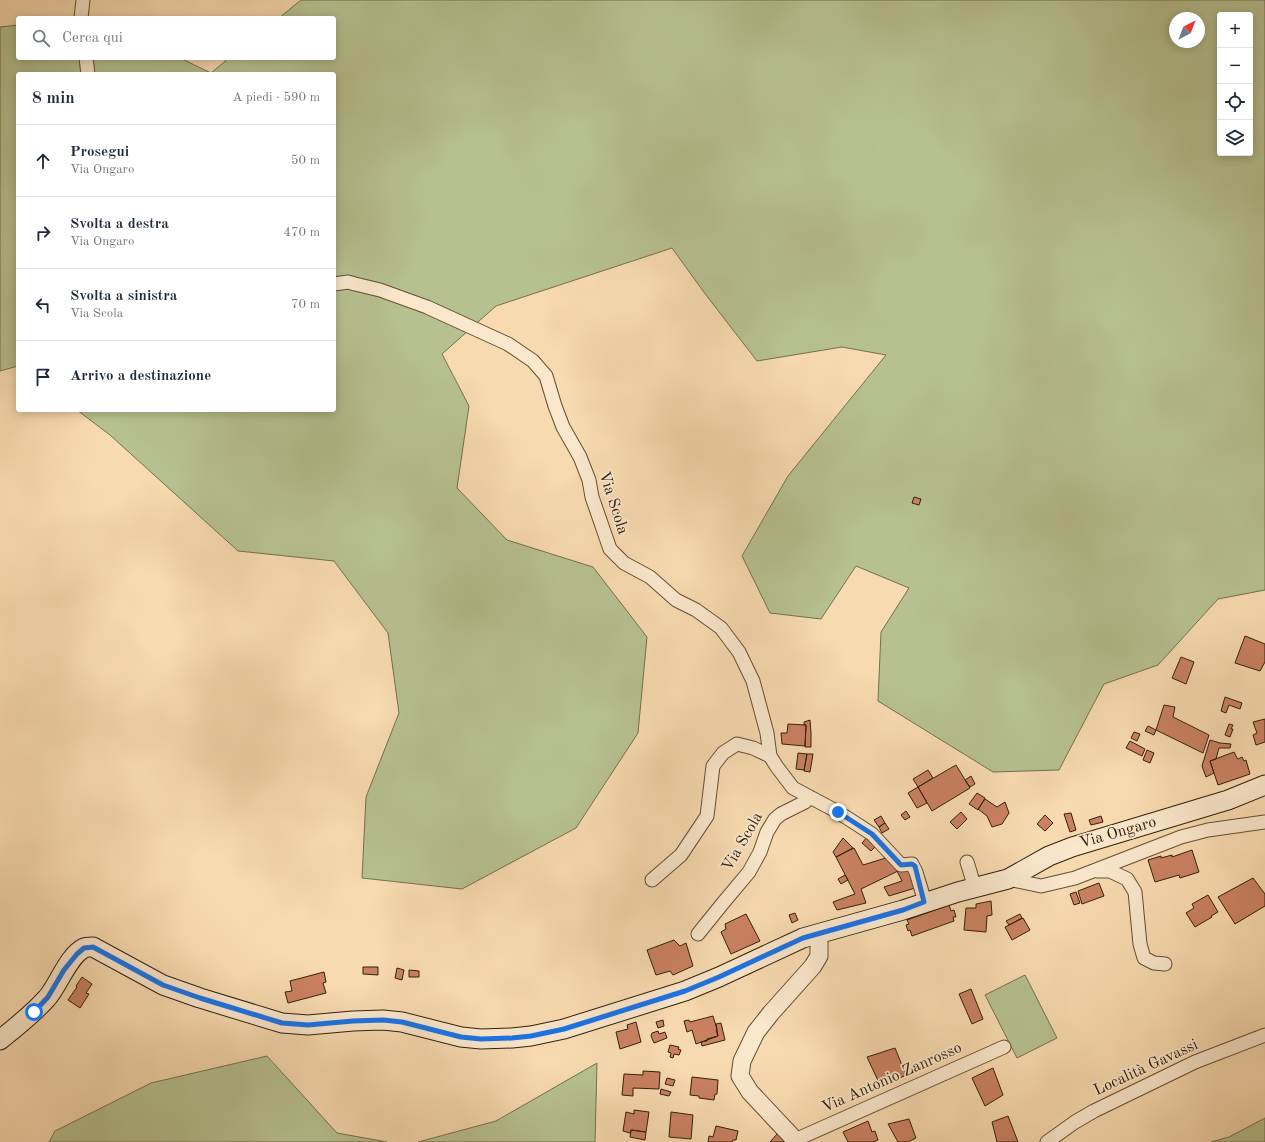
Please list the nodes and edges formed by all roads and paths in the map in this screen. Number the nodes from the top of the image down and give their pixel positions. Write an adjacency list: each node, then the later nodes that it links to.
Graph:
1 (83, 0): 2 (street)
2 (81, 16)
3 (86, 60): 4 (street)
4 (88, 72)
5 (336, 284): 6 (street, Via Scola)
6 (770, 756): 8 (street, Via Scola); 13 (street)
7 (1265, 785): 12 (main road, Via Ongaro)
8 (810, 797): 15 (street, Via Scola); 16 (street, Via Scola)
9 (1265, 822): 11 (street)
10 (967, 862): 14 (street)
11 (1091, 872): 12 (street); 18 (street)
12 (1008, 879): 14 (main road, Via Ongaro)
13 (652, 880)
14 (975, 888): 15 (main road, Via Ongaro)
15 (924, 902): 17 (main road, Via Ongaro)
16 (698, 934)
17 (819, 934): 20 (main road, Via Ongaro); 22 (street)
18 (1165, 964)
19 (1265, 1035): 23 (street, Località Gavassi)
20 (0, 1040)
21 (1004, 1047): 22 (street, Via Antonio Zanrosso)
22 (796, 1141)
23 (1048, 1142)

